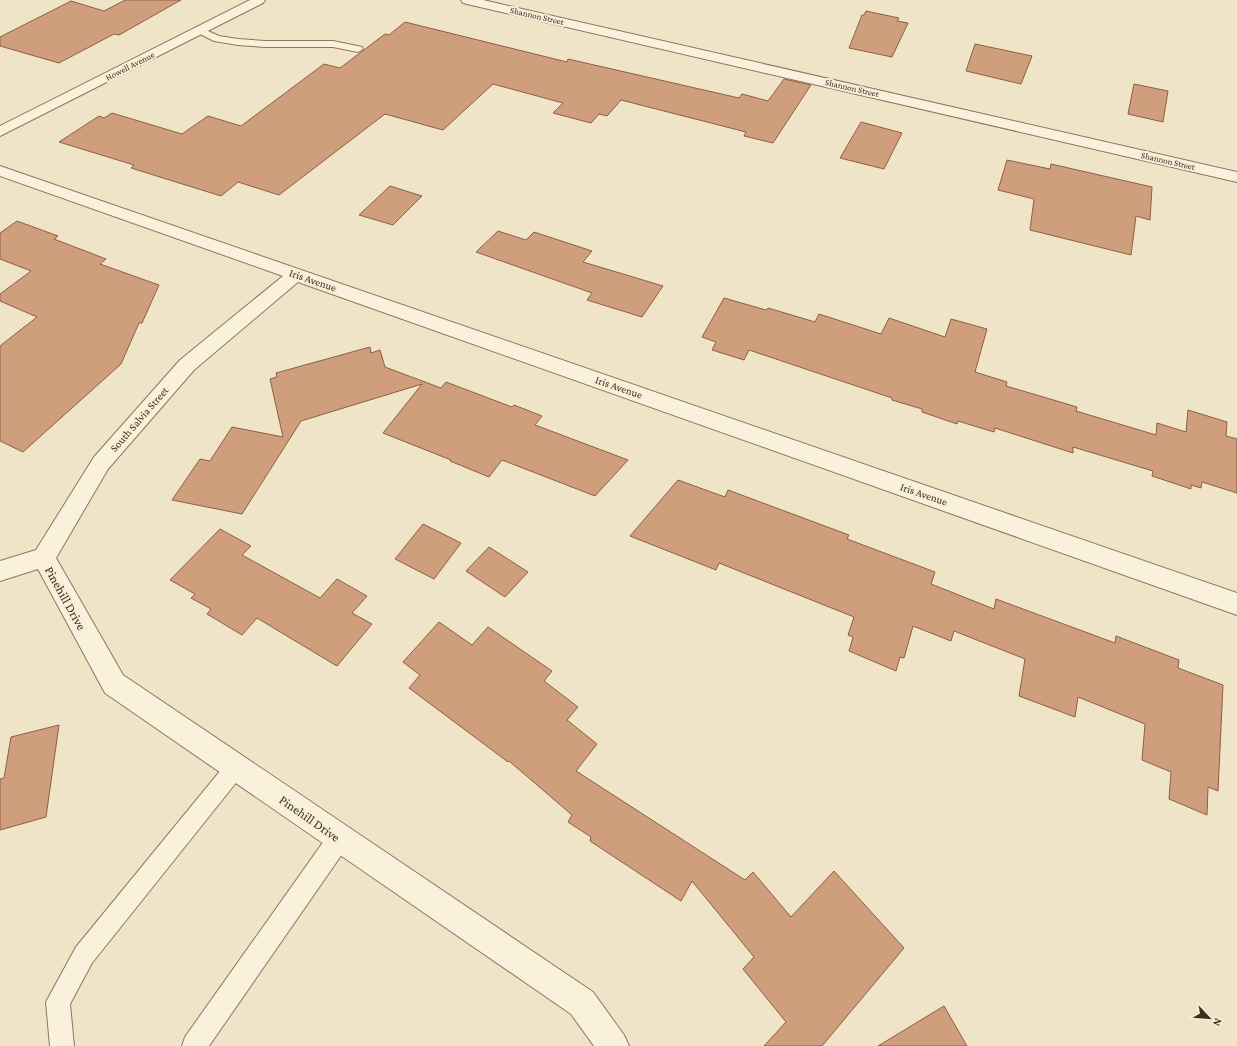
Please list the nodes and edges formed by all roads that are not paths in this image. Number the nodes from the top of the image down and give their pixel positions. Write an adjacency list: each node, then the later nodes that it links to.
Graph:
1 (259, 0): 3 (street, Howell Avenue)
2 (467, 0): 7 (street, Shannon Street)
3 (199, 30): 4 (lane); 5 (street, Howell Avenue)
4 (358, 49)
5 (0, 132)
6 (0, 171): 8 (street, Iris Avenue)
7 (1237, 177)
8 (297, 274): 9 (street, South Salvia Street); 11 (street, Iris Avenue)
9 (44, 558): 10 (street); 12 (street, Pinehill Drive)
10 (0, 571)
11 (1237, 604)
12 (236, 767): 13 (street, Pinehill Drive); 14 (lane)
13 (340, 839): 15 (lane); 16 (street, Pinehill Drive)
14 (62, 1046)
15 (194, 1046)
16 (613, 1046)

